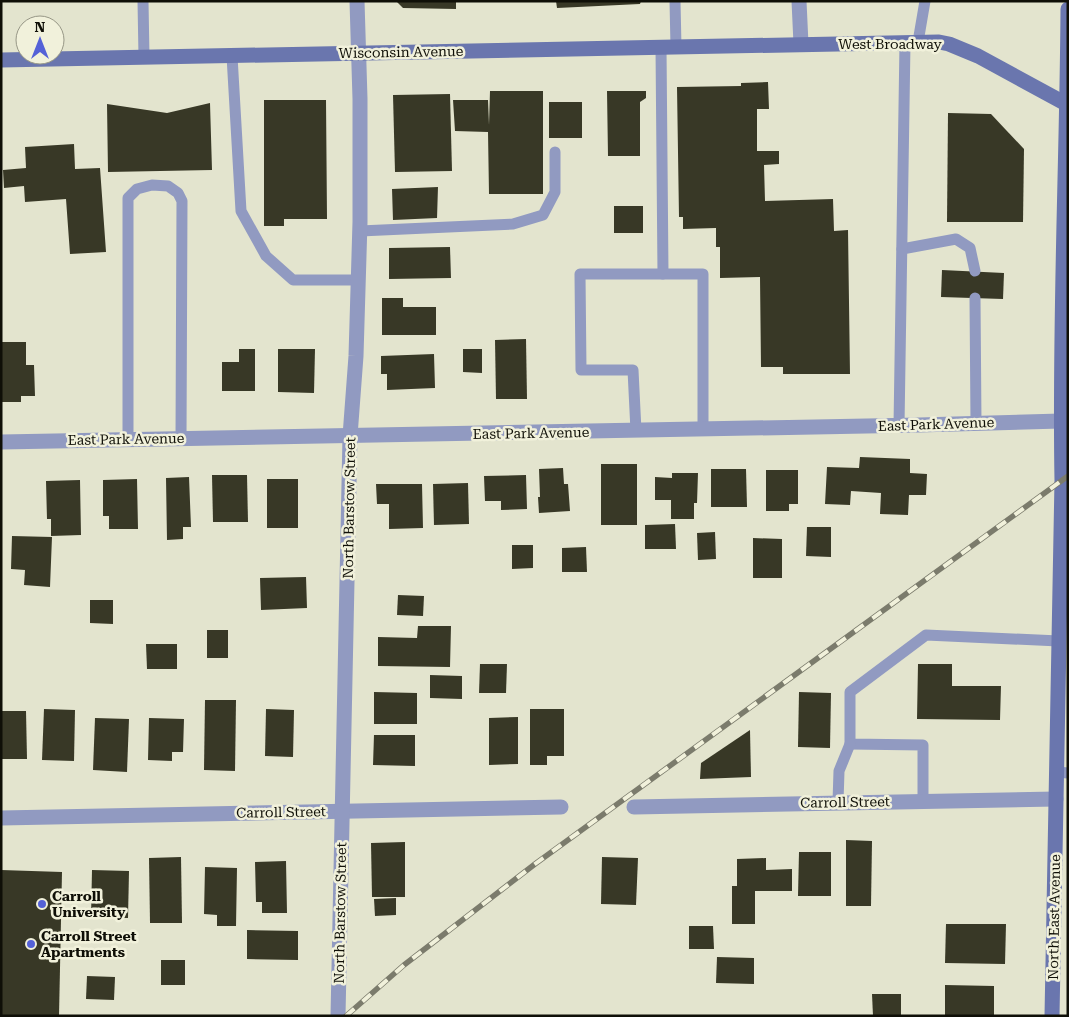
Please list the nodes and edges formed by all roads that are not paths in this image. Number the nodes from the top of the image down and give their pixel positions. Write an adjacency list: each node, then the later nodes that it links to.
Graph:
1 (143, 1): 13 (lane)
2 (357, 1): 11 (street, North Barstow Street)
3 (675, 1): 10 (lane)
4 (799, 1): 8 (street)
5 (925, 1): 7 (lane)
6 (1068, 9): 15 (main road, North East Avenue)
7 (912, 43): 8 (main road, West Broadway); 15 (main road, West Broadway); 18 (lane)
8 (801, 44): 10 (main road, Wisconsin Avenue)
9 (661, 47): 10 (main road, Wisconsin Avenue); 11 (main road, Wisconsin Avenue); 20 (lane)
10 (676, 47)
11 (358, 53): 12 (main road, Wisconsin Avenue); 17 (street, North Barstow Street)
12 (232, 56): 13 (main road, Wisconsin Avenue); 21 (lane)
13 (144, 57): 14 (main road, Wisconsin Avenue)
14 (1, 60)
15 (1068, 105): 23 (main road, North East Avenue)
16 (555, 152): 17 (lane)
17 (360, 232): 21 (street, North Barstow Street)
18 (902, 249): 19 (lane); 25 (lane)
19 (975, 271)
20 (663, 274): 26 (lane); 27 (lane)
21 (358, 280): 28 (street, North Barstow Street)
22 (975, 298): 24 (lane)
23 (1061, 420): 24 (street, East Park Avenue); 32 (main road, North East Avenue)
24 (976, 423): 25 (street, East Park Avenue)
25 (899, 426): 26 (street, East Park Avenue)
26 (703, 429): 27 (street, East Park Avenue)
27 (636, 431): 28 (street, East Park Avenue)
28 (350, 436): 29 (street, East Park Avenue); 42 (street, North Barstow Street)
29 (181, 438): 30 (street, East Park Avenue); 30 (lane)
30 (128, 439): 31 (street, East Park Avenue)
31 (1, 442)
32 (1064, 532): 33 (main road, North East Avenue)
33 (1064, 623): 34 (main road, North East Avenue)
34 (1059, 641): 35 (lane); 36 (main road, North East Avenue)
35 (850, 744): 38 (lane); 39 (lane)
36 (1062, 772): 37 (main road, North East Avenue)
37 (1056, 799): 38 (street, Carroll Street); 45 (main road, North East Avenue)
38 (923, 801): 39 (street, Carroll Street)
39 (838, 802): 41 (street, Carroll Street)
40 (561, 806): 42 (street, Carroll Street)
41 (634, 806)
42 (342, 811): 43 (street, Carroll Street); 44 (street, North Barstow Street)
43 (1, 818)
44 (338, 1016)
45 (1052, 1016)

